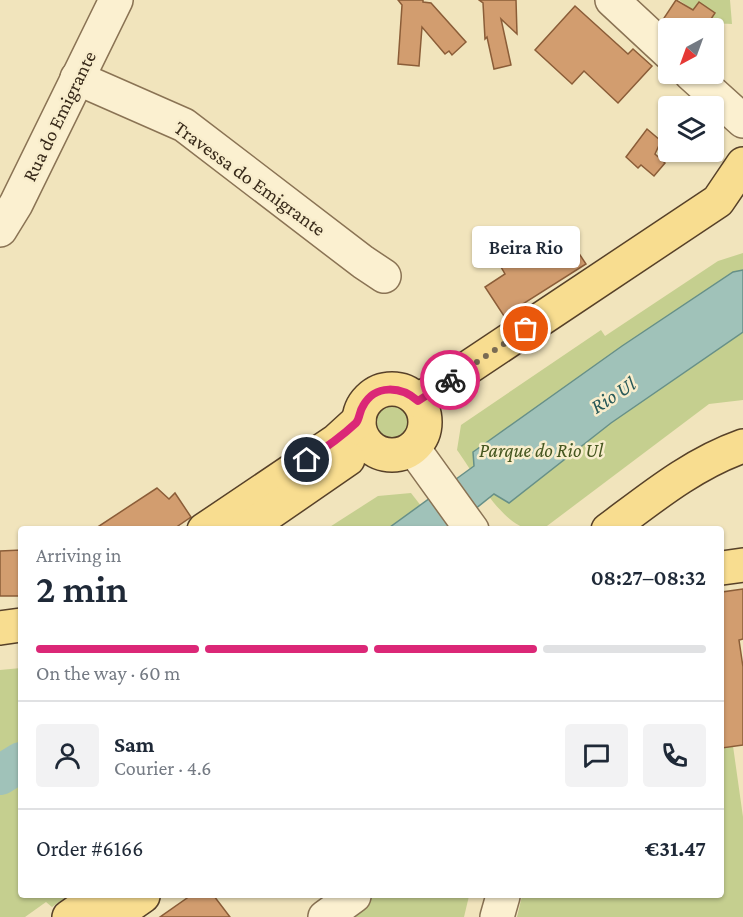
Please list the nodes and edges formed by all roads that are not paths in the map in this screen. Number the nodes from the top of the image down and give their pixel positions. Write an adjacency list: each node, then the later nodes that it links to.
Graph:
1 (116, 0): 4 (street, Rua do Emigrante)
2 (612, 0): 3 (street)
3 (658, 43)
4 (77, 78): 9 (street, Rua do Emigrante); 10 (street, Travessa do Emigrante)
5 (703, 84): 6 (street)
6 (743, 122)
7 (743, 164): 8 (main road)
8 (730, 200): 11 (main road)
9 (0, 230)
10 (384, 276)
11 (418, 401): 12 (main road); 14 (main road)
12 (365, 434): 14 (main road); 15 (main road); 16 (main road)
13 (743, 446): 18 (main road)
14 (413, 448): 17 (street)
15 (210, 526)
16 (251, 526)
17 (469, 526)
18 (614, 526)
19 (743, 565): 20 (main road)
20 (724, 568)
21 (18, 625): 22 (main road)
22 (0, 628)
23 (18, 647): 24 (main road)
24 (0, 649)
25 (96, 898): 29 (main road)
26 (140, 898): 30 (main road)
27 (351, 898): 31 (street)
28 (502, 898): 32 (street)
29 (69, 917)
30 (113, 917)
31 (324, 917)
32 (497, 917)

